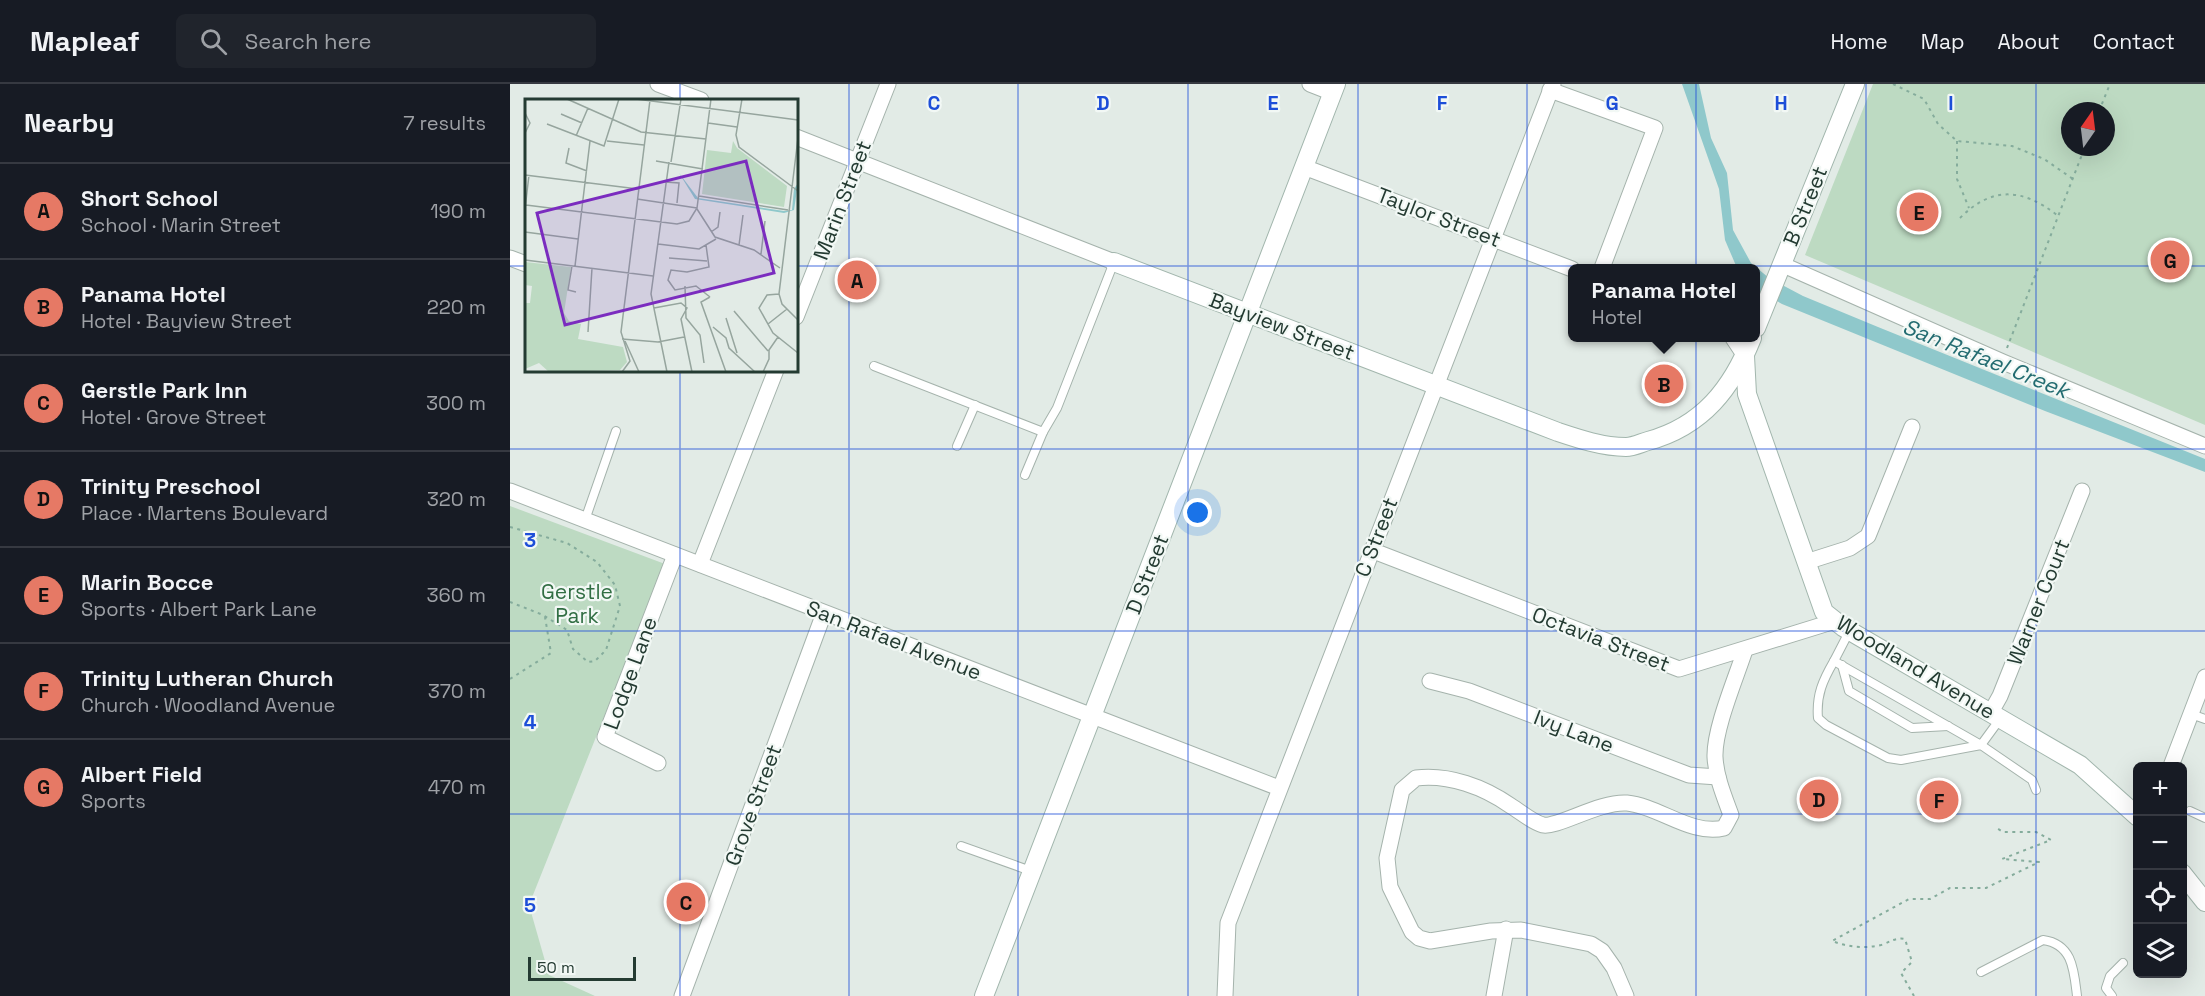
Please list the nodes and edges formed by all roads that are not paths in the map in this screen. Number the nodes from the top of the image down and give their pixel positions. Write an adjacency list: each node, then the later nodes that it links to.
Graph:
1 (658, 84): 7 (street)
2 (888, 84): 9 (street, Marin Street)
3 (1310, 84): 6 (street)
4 (1855, 84): 16 (street, B Street)
5 (1552, 87): 11 (street, C Street); 15 (street)
6 (1334, 88): 10 (street, D Street)
7 (698, 99)
8 (798, 138): 9 (street, Bayview Street)
9 (857, 160): 13 (street, Bayview Street); 18 (street, Marin Street)
10 (1304, 167): 11 (street, Taylor Street); 19 (street, D Street)
11 (1491, 237): 17 (street, Taylor Street); 26 (street, C Street)
12 (510, 258): 14 (street)
13 (1114, 262): 19 (street, Bayview Street); 30 (lane)
14 (525, 264)
15 (1604, 264)
16 (1781, 264): 20 (street, B Street); 32 (street)
17 (1568, 267)
18 (798, 312)
19 (1248, 312): 26 (street, Bayview Street); 47 (street, D Street)
20 (1760, 317)
21 (1735, 342): 23 (street)
22 (1750, 342): 23 (street)
23 (1744, 356): 26 (street, Bayview Street); 39 (street, Woodland Avenue)
24 (874, 366): 27 (lane)
25 (775, 372): 40 (street)
26 (1436, 386): 37 (street, C Street)
27 (975, 405): 30 (lane); 31 (lane)
28 (1912, 427): 39 (street)
29 (616, 431): 36 (lane)
30 (1043, 432): 33 (lane)
31 (957, 446)
32 (2205, 446)
33 (1025, 475)
34 (510, 491): 36 (street, San Rafael Avenue)
35 (2082, 491): 48 (street, Warner Court)
36 (585, 520): 38 (street, San Rafael Avenue)
37 (1371, 550): 43 (street, Octavia Street); 55 (street, C Street)
38 (675, 555): 40 (street, San Rafael Avenue); 53 (street, Lodge Lane)
39 (1806, 562): 42 (street, Woodland Avenue)
40 (700, 564): 41 (street, San Rafael Avenue)
41 (824, 613): 47 (street, San Rafael Avenue); 67 (street, Grove Street)
42 (1842, 626): 43 (street, Octavia Street); 44 (lane); 48 (street, Woodland Avenue)
43 (1745, 650): 54 (street)
44 (1838, 663): 50 (lane); 50 (lane); 51 (lane)
45 (2205, 677): 49 (street)
46 (1430, 681): 54 (street, Ivy Lane)
47 (1093, 715): 55 (street, San Rafael Avenue); 61 (street, D Street)
48 (1996, 715): 51 (lane); 58 (street, Woodland Avenue)
49 (2198, 716): 52 (street)
50 (1949, 726): 51 (lane)
51 (1981, 746): 56 (lane)
52 (2172, 762)
53 (658, 763)
54 (1718, 777): 64 (street)
55 (1279, 788): 69 (street, C Street)
56 (2036, 790)
57 (2190, 811): 59 (lane)
58 (2137, 816)
59 (2205, 818)
60 (961, 846): 61 (lane)
61 (1032, 872): 68 (street, D Street)
62 (2187, 879): 63 (street)
63 (2205, 902)
64 (1506, 929): 70 (street); 71 (street)
65 (2123, 963): 73 (lane)
66 (1981, 972): 72 (lane)
67 (682, 996)
68 (984, 996)
69 (1225, 996)
70 (1494, 996)
71 (1626, 996)
72 (2077, 996)
73 (2112, 996)

